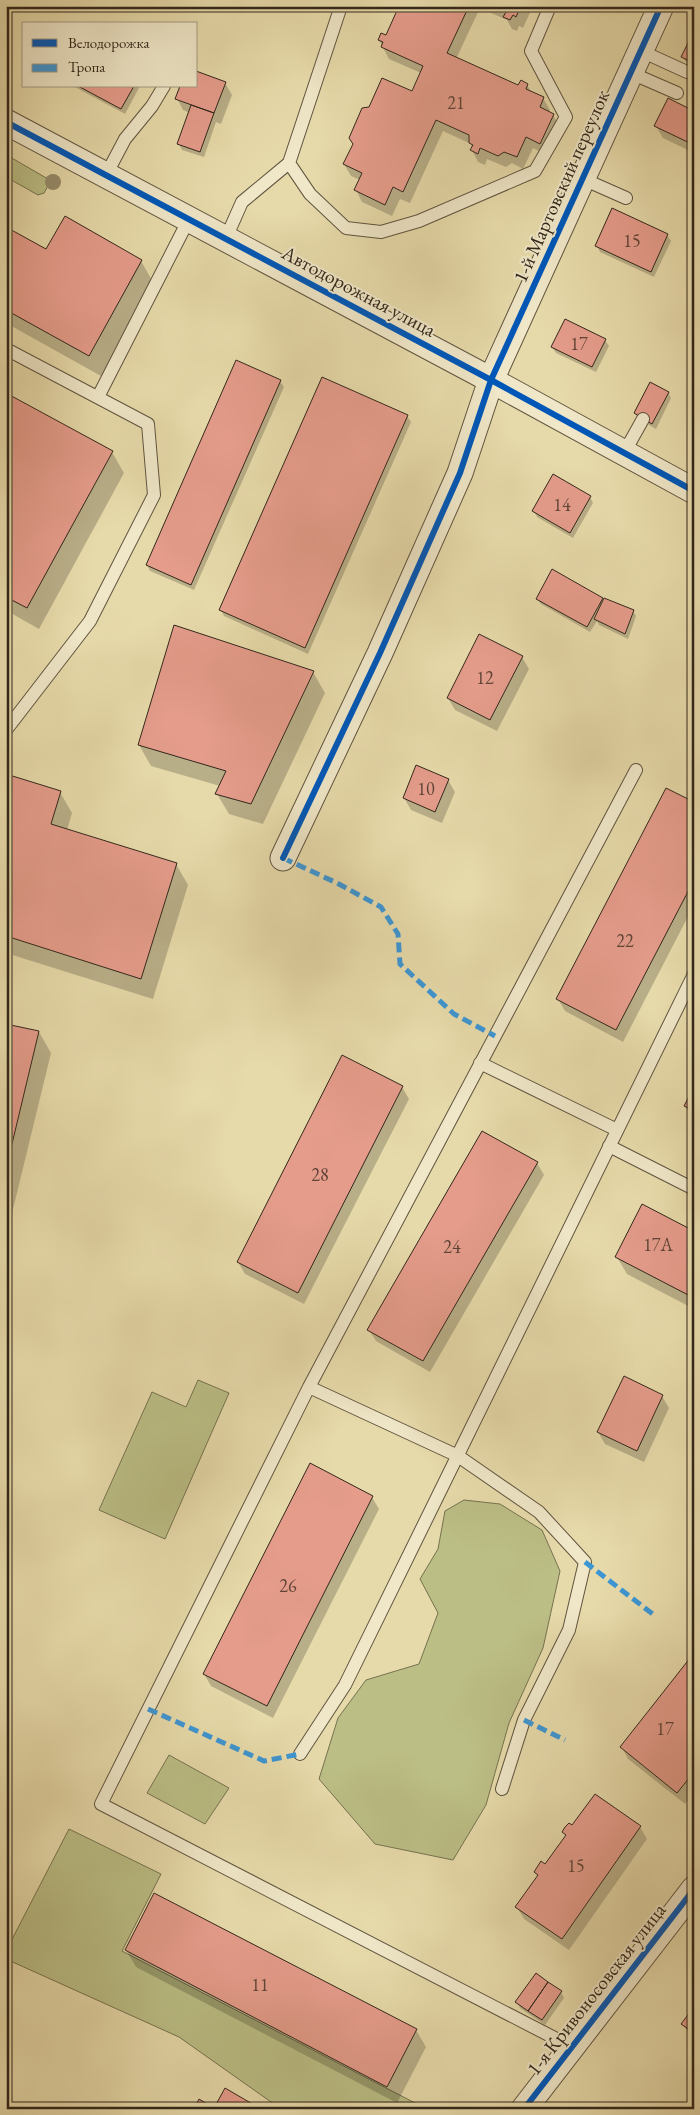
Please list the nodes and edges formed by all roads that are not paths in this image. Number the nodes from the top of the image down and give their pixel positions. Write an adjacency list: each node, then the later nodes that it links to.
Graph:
1 (341, 6): 9 (lane)
2 (550, 6): 9 (lane)
3 (661, 6): 4 (street, 1-й Мартовский переулок)
4 (636, 62): 5 (lane); 7 (lane); 11 (street, 1-й Мартовский переулок)
5 (687, 72)
6 (163, 88): 10 (lane)
7 (676, 93)
8 (6, 122): 10 (street, Автодорожная улица)
9 (289, 163): 14 (lane)
10 (106, 175): 13 (street, Автодорожная улица)
11 (583, 179): 12 (lane); 16 (street, 1-й Мартовский переулок)
12 (626, 198)
13 (189, 219): 14 (street, Автодорожная улица); 17 (lane)
14 (226, 238): 16 (street, Автодорожная улица)
15 (6, 349): 17 (lane)
16 (492, 380): 19 (street, Автодорожная улица); 23 (street, 1-й Мартовский переулок)
17 (98, 397): 21 (lane)
18 (643, 419): 19 (lane)
19 (624, 453): 20 (street, Автодорожная улица)
20 (694, 491)
21 (6, 730)
22 (636, 770): 25 (lane)
23 (283, 858)
24 (694, 974): 26 (lane)
25 (480, 1063): 26 (lane); 29 (lane)
26 (617, 1130): 27 (lane)
27 (610, 1146): 28 (lane); 30 (lane)
28 (694, 1189)
29 (310, 1387): 30 (lane); 34 (lane)
30 (458, 1456): 31 (lane); 32 (lane)
31 (300, 1754)
32 (502, 1789)
33 (694, 1889): 34 (street, 1-я Кривоносовская улица)
34 (572, 2047): 35 (street, 1-я Кривоносовская улица)
35 (527, 2108)

